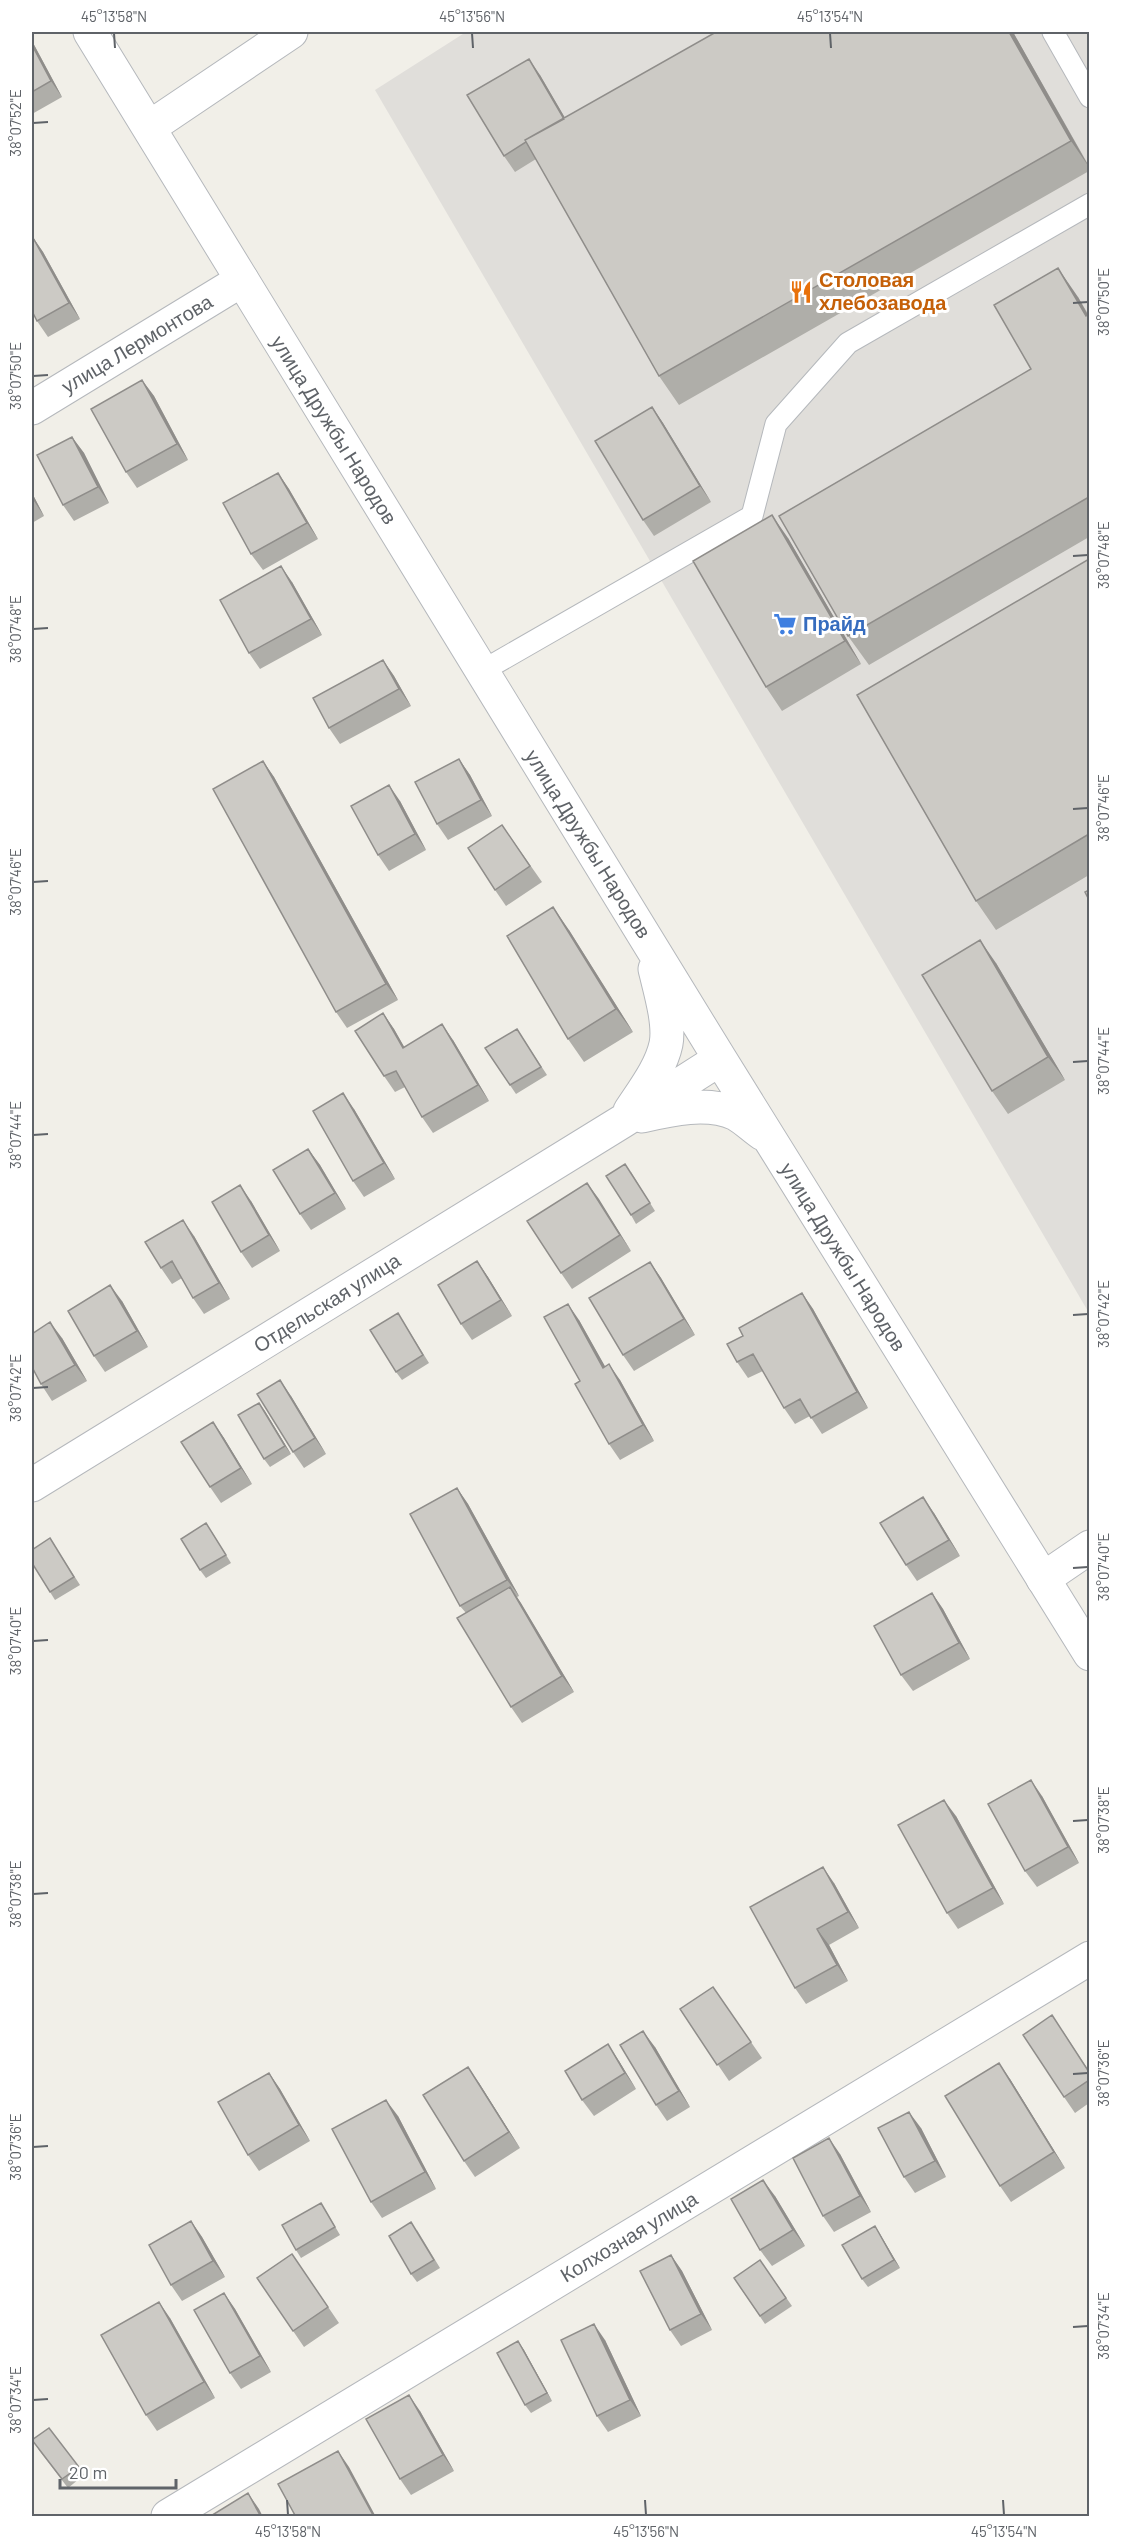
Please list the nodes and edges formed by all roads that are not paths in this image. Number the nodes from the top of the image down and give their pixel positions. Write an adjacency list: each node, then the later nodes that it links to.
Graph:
1 (90, 32): 5 (street, улица Дружбы Народов)
2 (291, 32): 5 (street)
3 (1053, 32): 4 (lane)
4 (1089, 97)
5 (150, 127): 7 (street, улица Дружбы Народов)
6 (1089, 204): 9 (lane)
7 (242, 280): 8 (street, улица Лермонтова); 9 (street, улица Дружбы Народов)
8 (32, 408)
9 (482, 671): 10 (street, улица Дружбы Народов)
10 (649, 944): 11 (street, улица Дружбы Народов); 12 (street, Отдельская улица)
11 (720, 1059): 12 (street, Отдельская улица); 13 (street, улица Дружбы Народов)
12 (623, 1121): 13 (street, Отдельская улица); 14 (street, Отдельская улица)
13 (770, 1139): 16 (street, улица Дружбы Народов)
14 (32, 1485)
15 (1089, 1547): 16 (street)
16 (1043, 1579): 17 (street, улица Дружбы Народов)
17 (1089, 1654)
18 (1089, 1958): 19 (street, Колхозная улица)
19 (168, 2517)

